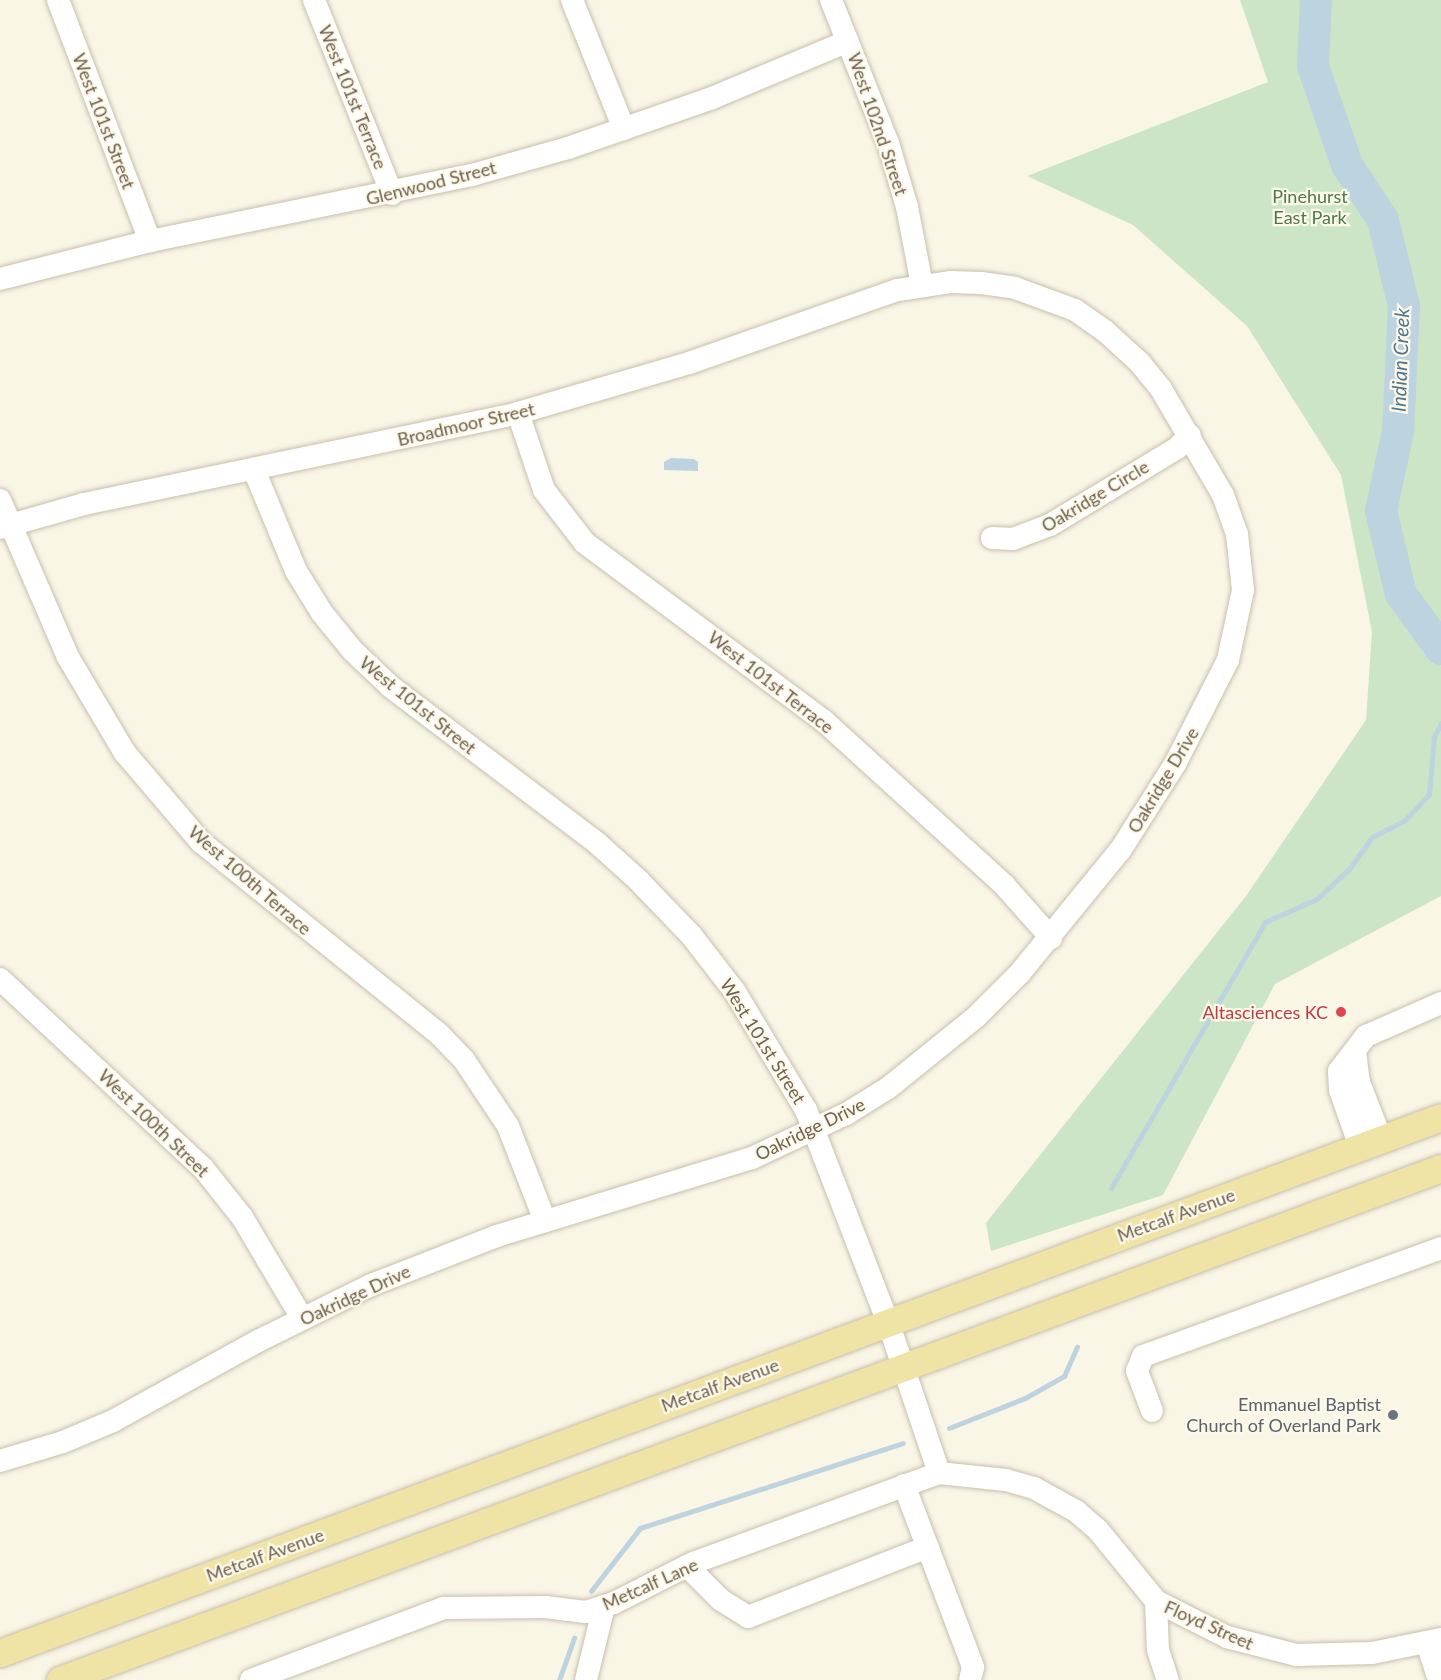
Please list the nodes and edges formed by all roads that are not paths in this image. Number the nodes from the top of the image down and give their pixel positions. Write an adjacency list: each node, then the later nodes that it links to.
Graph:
1 (58, 0): 8 (street, West 101st Street)
2 (314, 0): 7 (street, West 101st Terrace)
3 (572, 0): 6 (street)
4 (831, 0): 5 (street, West 102nd Street)
5 (848, 41): 6 (street, Glenwood Street); 10 (street, West 102nd Street)
6 (624, 129): 7 (street, Glenwood Street)
7 (392, 194): 8 (street, Glenwood Street)
8 (150, 241): 9 (street, Glenwood Street)
9 (0, 279)
10 (922, 285): 11 (street, Broadmoor Street); 12 (street, Broadmoor Street)
11 (518, 413): 13 (street, Broadmoor Street); 17 (street, West 101st Terrace)
12 (1190, 435): 16 (street, Oakridge Circle); 17 (street, Oakridge Drive)
13 (254, 470): 15 (street, Broadmoor Street); 21 (street, West 101st Street)
14 (0, 501): 15 (street, West 100th Terrace)
15 (5, 526): 24 (street, West 100th Terrace)
16 (992, 537)
17 (1051, 938): 21 (street, Oakridge Drive)
18 (0, 979): 26 (street, West 100th Street)
19 (1441, 1003): 22 (street)
20 (1441, 1117): 22 (main road, Metcalf Avenue)
21 (814, 1130): 24 (street, Oakridge Drive); 27 (street, West 101st Street)
22 (1371, 1143): 27 (main road, Metcalf Avenue)
23 (1441, 1168): 28 (main road)
24 (545, 1221): 26 (street, Oakridge Drive)
25 (1441, 1248): 29 (street)
26 (303, 1318): 30 (street, Oakridge Drive)
27 (888, 1322): 28 (street, West 101st Street); 38 (main road, Metcalf Avenue)
28 (901, 1368): 31 (street, West 101st Street); 40 (main road)
29 (1152, 1411)
30 (0, 1461)
31 (939, 1473): 32 (street, Metcalf Lane); 35 (street)
32 (904, 1485): 33 (street); 34 (street, Metcalf Lane)
33 (928, 1547): 34 (street); 42 (street)
34 (687, 1566): 36 (street, Metcalf Lane)
35 (1156, 1601): 37 (street, Floyd Street); 43 (street)
36 (604, 1606): 39 (street); 41 (street, Metcalf Lane)
37 (1434, 1641): 44 (street)
38 (0, 1653)
39 (587, 1679)
40 (60, 1680)
41 (251, 1680)
42 (970, 1680)
43 (1168, 1680)
44 (1438, 1680)

